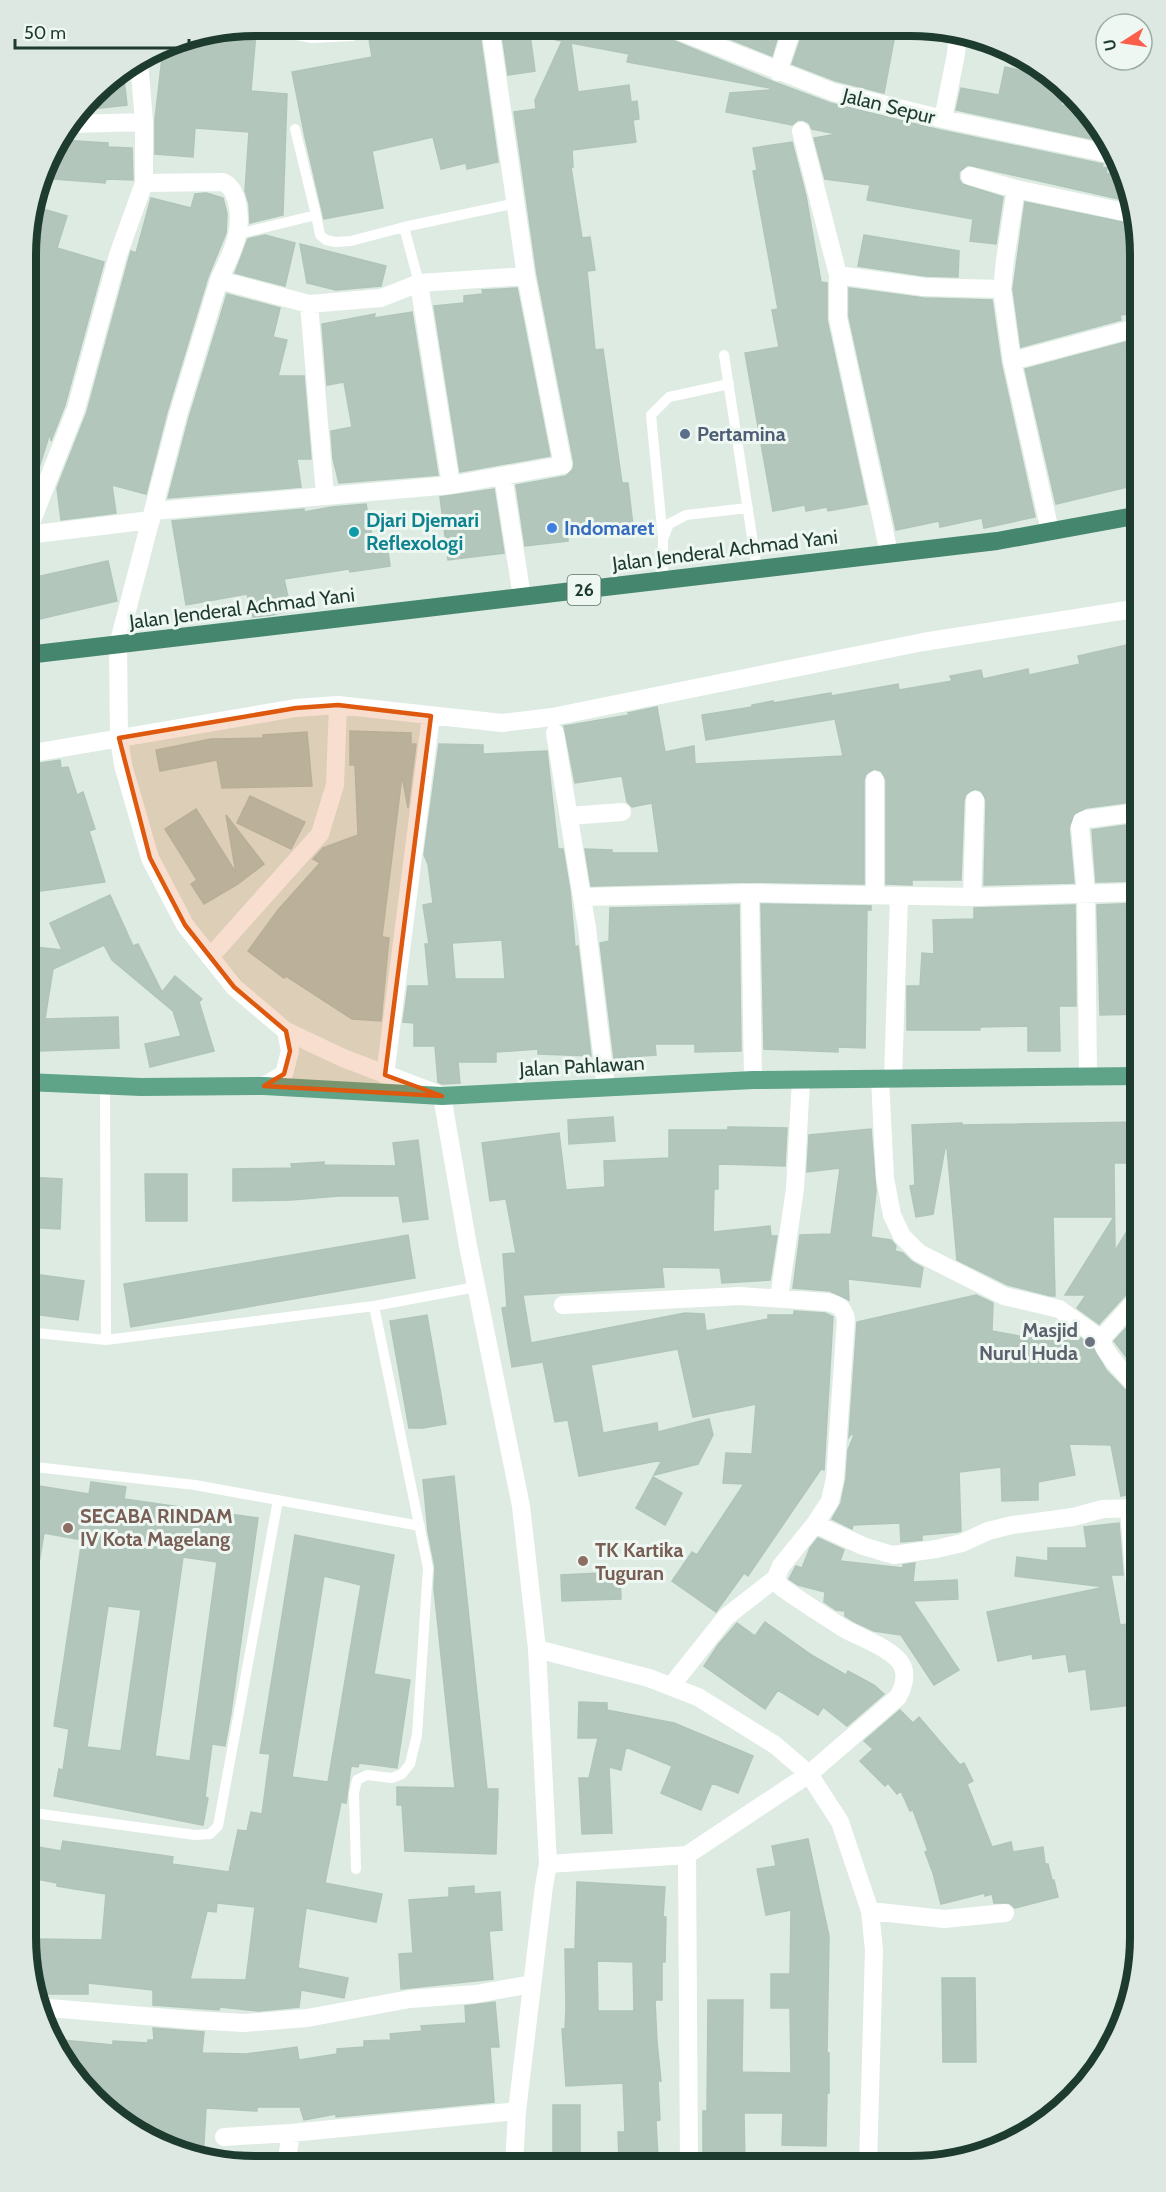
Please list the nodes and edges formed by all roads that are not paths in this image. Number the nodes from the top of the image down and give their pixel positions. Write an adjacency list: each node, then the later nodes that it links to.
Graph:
1 (491, 36): 16 (street)
2 (690, 36): 6 (street, Jalan Sepur)
3 (790, 36): 6 (street)
4 (957, 41): 7 (street)
5 (140, 69): 8 (street)
6 (778, 72): 7 (street, Jalan Sepur)
7 (943, 119): 12 (street, Jalan Sepur)
8 (144, 122): 9 (street); 14 (street)
9 (80, 124)
10 (296, 129): 18 (lane)
11 (801, 131): 21 (street)
12 (1103, 150)
13 (970, 176): 15 (street)
14 (144, 183): 20 (street); 35 (street)
15 (1016, 189): 17 (street); 25 (street)
16 (516, 203): 19 (lane); 22 (street)
17 (1126, 212)
18 (316, 215): 19 (lane); 20 (lane)
19 (404, 226): 24 (lane)
20 (238, 234): 23 (street)
21 (838, 275): 25 (street); 41 (street)
22 (526, 276): 24 (street); 31 (street)
23 (219, 280): 26 (street); 36 (street)
24 (419, 283): 26 (street); 32 (street)
25 (1002, 289): 29 (street)
26 (309, 304): 33 (street)
27 (1130, 330): 29 (street)
28 (724, 355): 30 (lane)
29 (1012, 361): 38 (street)
30 (729, 384): 34 (lane); 40 (lane)
31 (503, 476): 32 (street); 44 (street)
32 (451, 485): 33 (street)
33 (325, 495): 36 (street)
34 (748, 508): 40 (lane); 42 (lane)
35 (36, 511)
36 (152, 515): 39 (street); 46 (street)
37 (1130, 517): 38 (highway, Jalan Jenderal Achmad Yani / 26)
38 (1050, 531): 41 (highway, Jalan Jenderal Achmad Yani / 26)
39 (36, 533)
40 (663, 539): 43 (lane)
41 (890, 553): 42 (highway, Jalan Jenderal Achmad Yani / 26)
42 (757, 569): 43 (highway, Jalan Jenderal Achmad Yani / 26)
43 (663, 580): 44 (highway, Jalan Jenderal Achmad Yani / 26)
44 (522, 597): 46 (highway, Jalan Jenderal Achmad Yani / 26)
45 (1130, 610): 49 (street)
46 (118, 645): 47 (highway, Jalan Jenderal Achmad Yani / 26); 51 (street)
47 (36, 654)
48 (338, 705): 49 (street); 51 (street); 65 (street)
49 (431, 716): 67 (street)
50 (555, 733): 57 (street)
51 (119, 738): 52 (street); 65 (street)
52 (36, 752)
53 (875, 780): 61 (street)
54 (975, 800): 64 (street)
55 (622, 812): 57 (street)
56 (1130, 813): 59 (street)
57 (568, 816): 62 (street)
58 (1130, 892): 59 (street)
59 (1086, 893): 64 (street); 69 (street)
60 (750, 894): 61 (street); 62 (street); 71 (street)
61 (875, 896): 63 (street)
62 (582, 897): 76 (street)
63 (899, 897): 64 (street); 70 (street)
64 (972, 897)
65 (210, 957): 66 (street)
66 (286, 1031): 67 (street); 75 (street)
67 (385, 1075): 77 (street)
68 (1130, 1076): 69 (main road, Jalan Pahlawan)
69 (1088, 1077): 70 (main road, Jalan Pahlawan)
70 (886, 1079): 72 (main road, Jalan Pahlawan); 84 (street)
71 (753, 1080): 72 (main road, Jalan Pahlawan); 76 (main road, Jalan Pahlawan)
72 (801, 1080): 79 (street)
73 (36, 1082): 74 (main road, Jalan Pahlawan)
74 (105, 1085): 75 (main road, Jalan Pahlawan); 85 (lane)
75 (264, 1086): 77 (main road, Jalan Pahlawan)
76 (606, 1087): 77 (main road, Jalan Pahlawan)
77 (442, 1096): 78 (street)
78 (476, 1287): 81 (lane); 93 (street)
79 (779, 1298): 80 (street); 90 (street)
80 (563, 1305)
81 (374, 1306): 85 (lane); 91 (lane)
82 (1130, 1307): 84 (street)
83 (36, 1333): 85 (lane)
84 (1101, 1339): 86 (street)
85 (106, 1340)
86 (1130, 1379)
87 (36, 1467): 88 (lane)
88 (278, 1500): 91 (lane); 96 (lane)
89 (1130, 1508): 90 (street)
90 (815, 1524): 92 (street)
91 (420, 1526): 99 (lane)
92 (776, 1578): 94 (street); 95 (street)
93 (537, 1649): 94 (street); 98 (street)
94 (671, 1686): 95 (street)
95 (809, 1774): 97 (street); 100 (street)
96 (36, 1813)
97 (687, 1855): 98 (street); 109 (street)
98 (548, 1864): 102 (street)
99 (356, 1869)
100 (870, 1911): 101 (street); 110 (street)
101 (1005, 1913)
102 (532, 1984): 103 (street); 104 (street)
103 (48, 2008)
104 (517, 2111): 105 (street); 108 (street)
105 (291, 2133): 106 (street); 107 (street)
106 (224, 2137)
107 (287, 2156)
108 (514, 2156)
109 (689, 2156)
110 (868, 2156)

